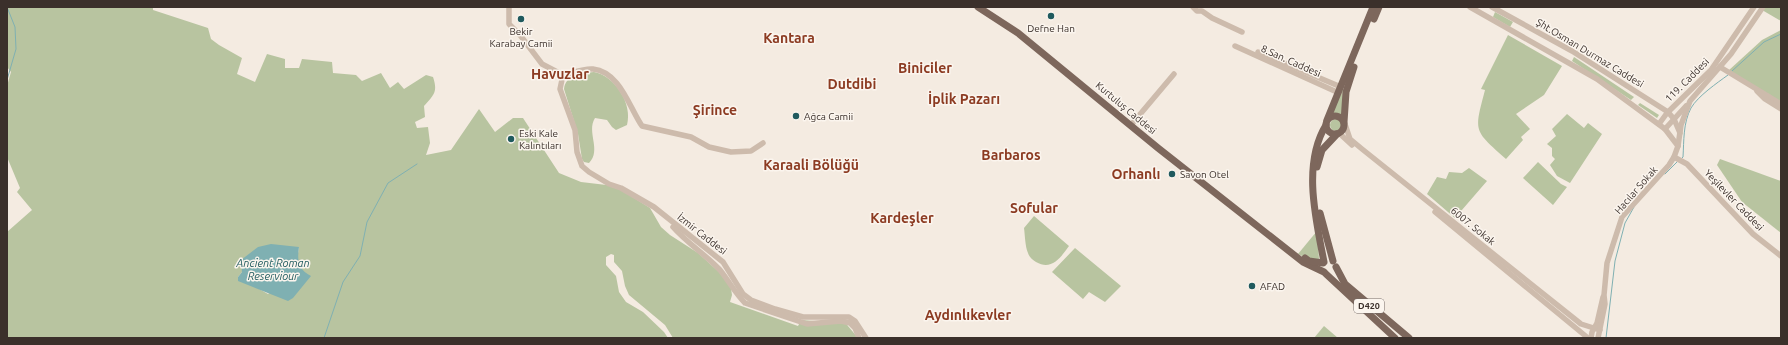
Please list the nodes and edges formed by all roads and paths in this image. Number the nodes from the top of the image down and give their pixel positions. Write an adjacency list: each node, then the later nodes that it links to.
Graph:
1 (978, 7): 26 (main road, Kurtuluş Caddesi)
2 (1193, 7): 10 (street)
3 (1373, 7): 17 (main road)
4 (1379, 7): 24 (main road)
5 (1470, 7): 25 (street, Şht.Osman Durmaz Caddesi)
6 (1492, 7): 21 (street, Şht.Osman Durmaz Caddesi)
7 (1754, 7): 21 (street, 119. Caddesi)
8 (1763, 7): 13 (street, 119. Caddesi)
9 (509, 10): 15 (street)
10 (1242, 32)
11 (1235, 46): 17 (street, 8.San. Caddesi)
12 (1258, 52): 17 (street, 8.San. Caddesi)
13 (1720, 68): 16 (street); 18 (street, 119. Caddesi)
14 (1174, 74): 26 (street)
15 (563, 75): 30 (street); 33 (street, İzmir Caddesi)
16 (1751, 86): 19 (street); 20 (street)
17 (1340, 90): 23 (main road)
18 (1690, 102): 22 (street, 119. Caddesi); 29 (street, 119. Caddesi)
19 (1781, 104)
20 (1781, 109)
21 (1668, 112): 22 (street, Şht.Osman Durmaz Caddesi); 25 (street, 119. Caddesi)
22 (1674, 119): 27 (street, 119. Caddesi); 29 (street)
23 (1327, 123): 24 (main road); 28 (main road); 36 (main road)
24 (1344, 123): 28 (main road); 39 (street, 6007. Sokak)
25 (1659, 124): 27 (street, Şht.Osman Durmaz Caddesi)
26 (1131, 125): 34 (main road, Kurtuluş Caddesi)
27 (1665, 129): 31 (street)
28 (1338, 133): 37 (main road); 44 (street, 6007. Sokak)
29 (1680, 134): 31 (street, Hacılar Sokak)
30 (763, 143)
31 (1678, 146): 32 (street, Hacılar Sokak)
32 (1678, 159): 35 (street, Yeşilevler Caddesi); 39 (street, Hacılar Sokak)
33 (663, 215): 40 (street, İzmir Caddesi); 41 (street, İzmir Caddesi)
34 (1258, 227): 36 (main road); 38 (main road)
35 (1781, 256)
36 (1323, 263): 37 (main road); 38 (main road)
37 (1335, 264): 38 (main road); 43 (main road, D420)
38 (1325, 273): 42 (main road, D420)
39 (1597, 330): 44 (street, Hacılar Sokak); 45 (street, Hacılar Sokak)
40 (859, 338)
41 (866, 338)
42 (1395, 338)
43 (1409, 338)
44 (1590, 338)
45 (1598, 338)

